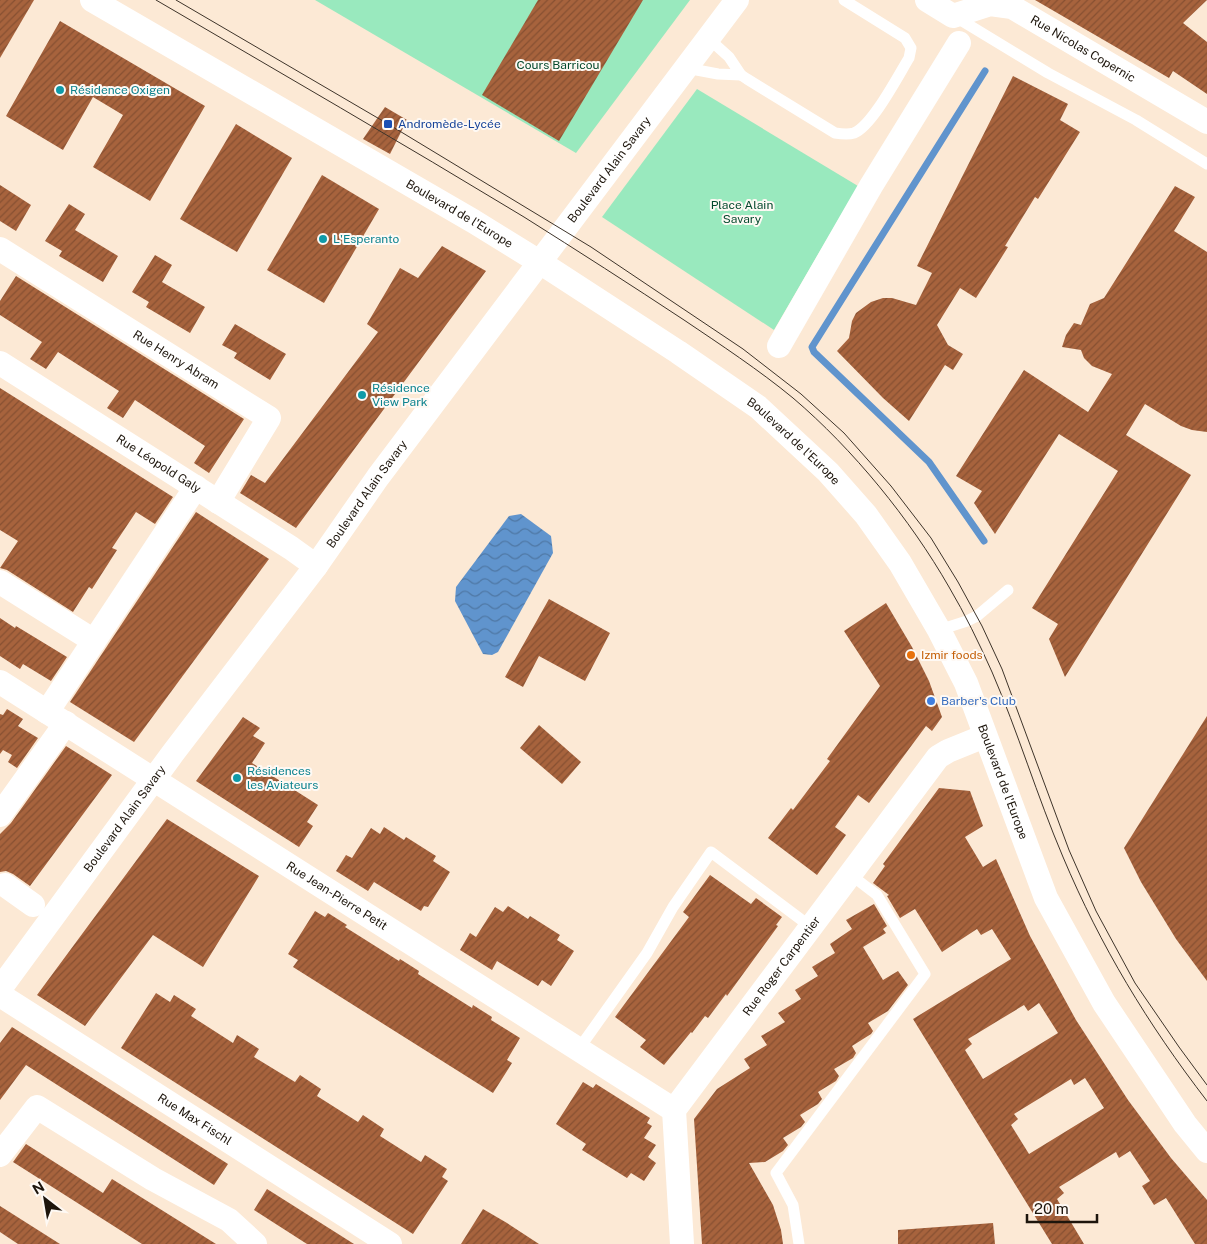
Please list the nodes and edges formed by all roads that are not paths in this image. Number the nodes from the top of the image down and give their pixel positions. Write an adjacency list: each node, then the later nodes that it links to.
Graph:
1 (92, 0): 13 (street, Boulevard de l'Europe)
2 (736, 0): 6 (street, Boulevard Alain Savary)
3 (844, 0): 9 (lane)
4 (927, 0): 5 (street)
5 (953, 16): 10 (street, Rue Nicolas Copernic); 11 (lane)
6 (708, 38): 8 (street, Boulevard Alain Savary); 9 (lane)
7 (959, 43): 14 (street)
8 (686, 68): 9 (lane); 13 (street, Boulevard Alain Savary)
9 (741, 75)
10 (1207, 122)
11 (1207, 164)
12 (0, 249): 17 (street, Rue Henry Abram)
13 (541, 263): 18 (street, Boulevard Alain Savary); 21 (street, Boulevard de l'Europe)
14 (780, 346)
15 (0, 363): 16 (street, Rue Léopold Galy)
16 (196, 487): 17 (street, Rue Léopold Galy); 22 (street)
17 (218, 502): 18 (street, Rue Léopold Galy)
18 (316, 566): 26 (street, Boulevard Alain Savary)
19 (0, 582): 22 (street)
20 (1008, 590): 21 (lane)
21 (939, 630): 25 (street, Boulevard de l'Europe)
22 (94, 641): 24 (street)
23 (0, 682): 24 (street, Rue Jean-Pierre Petit)
24 (57, 718): 26 (street, Rue Jean-Pierre Petit); 27 (street)
25 (985, 736): 28 (street, Rue Roger Carpentier); 36 (street, Boulevard de l'Europe)
26 (153, 781): 32 (street, Boulevard Alain Savary); 34 (street, Rue Jean-Pierre Petit)
27 (0, 816)
28 (851, 875): 31 (street, Rue Roger Carpentier); 41 (lane)
29 (3, 884): 30 (street)
30 (33, 905)
31 (811, 927): 34 (lane); 35 (street, Rue Roger Carpentier)
32 (0, 989)
33 (0, 995): 39 (street, Rue Max Fischl)
34 (578, 1050): 35 (street, Rue Jean-Pierre Petit)
35 (674, 1110): 40 (street)
36 (1207, 1152)
37 (0, 1155): 38 (street)
38 (255, 1244)
39 (390, 1244)
40 (682, 1244)
41 (798, 1244)

